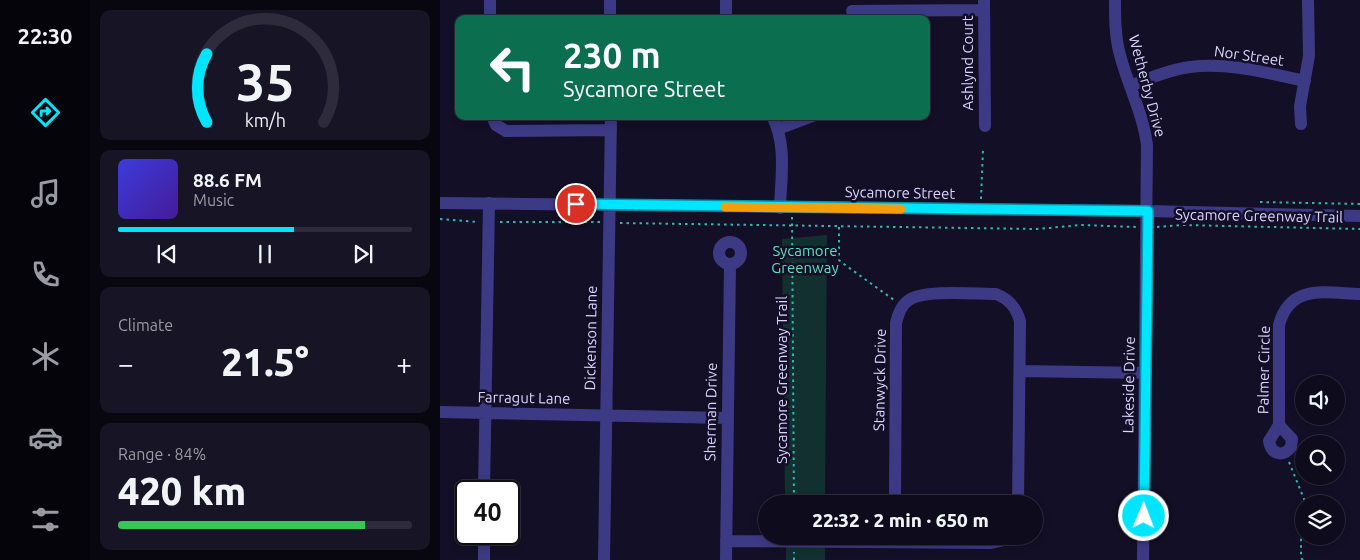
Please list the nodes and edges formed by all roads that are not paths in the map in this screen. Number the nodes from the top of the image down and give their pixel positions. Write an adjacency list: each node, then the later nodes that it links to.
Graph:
1 (490, 0): 8 (street)
2 (610, 0): 9 (street)
3 (726, 0): 10 (street)
4 (1115, 0): 12 (street, Wetherby Drive)
5 (1308, 0): 11 (street)
6 (984, 5): 7 (street); 18 (street, Ashlynd Court)
7 (852, 10)
8 (490, 15)
9 (610, 15)
10 (726, 15)
11 (1305, 81): 12 (street, Nor Street); 17 (street)
12 (1130, 86): 25 (street, Wetherby Drive)
13 (494, 120): 20 (street)
14 (610, 120): 20 (street, Dickenson Lane)
15 (774, 120): 19 (street)
16 (802, 120): 19 (street)
17 (1301, 124)
18 (985, 126)
19 (778, 129): 24 (street)
20 (611, 130): 23 (street, Dickenson Lane)
21 (440, 203): 22 (street, Sycamore Street)
22 (489, 204): 23 (street, Sycamore Street); 32 (street)
23 (610, 205): 24 (street, Sycamore Street); 33 (street, Dickenson Lane)
24 (780, 208): 25 (street, Sycamore Street)
25 (1148, 211): 26 (street, Sycamore Street); 30 (street, Lakeside Drive)
26 (1360, 216)
27 (730, 264): 34 (street, Sherman Drive)
28 (1360, 294): 35 (street, Palmer Circle)
29 (1020, 371): 30 (street); 37 (street, Stanwyck Drive); 38 (street)
30 (1146, 373): 45 (street, Lakeside Drive)
31 (440, 412): 32 (street, Farragut Lane)
32 (486, 413): 33 (street, Farragut Lane); 36 (street)
33 (606, 416): 34 (street, Farragut Lane); 43 (street, Dickenson Lane)
34 (727, 418): 39 (street, Sherman Drive)
35 (1279, 424): 35 (street, Palmer Circle)
36 (484, 480)
37 (895, 495)
38 (1018, 495)
39 (726, 541): 40 (street); 44 (street, Sherman Drive)
40 (758, 541)
41 (484, 545): 42 (street)
42 (484, 560)
43 (604, 560)
44 (726, 560)
45 (1143, 560)

